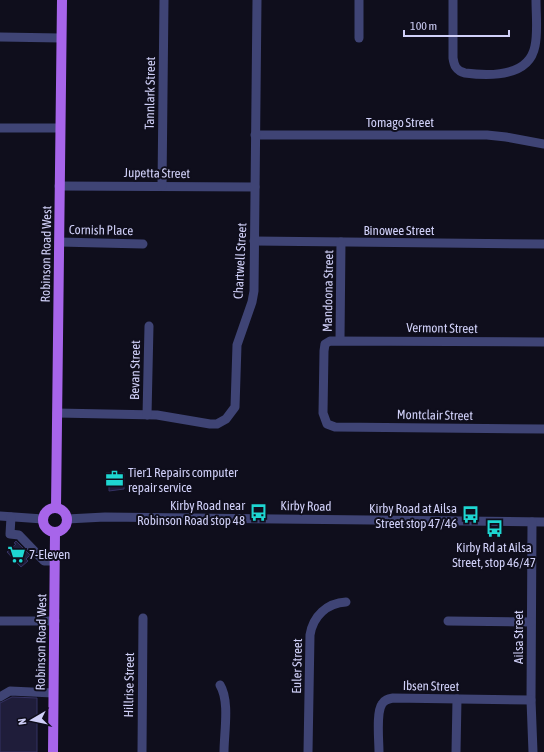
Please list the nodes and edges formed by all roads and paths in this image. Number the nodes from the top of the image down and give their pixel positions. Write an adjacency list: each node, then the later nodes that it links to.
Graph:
1 (62, 0): 8 (main road, Robinson Road West)
2 (164, 0): 15 (street, Tannlark Street)
3 (257, 0): 12 (street, Chartwell Street)
4 (359, 0): 9 (street)
5 (453, 0): 6 (street)
6 (536, 0)
7 (0, 37): 8 (street)
8 (61, 38): 11 (main road, Robinson Road West)
9 (359, 38)
10 (0, 128): 11 (street)
11 (60, 128): 14 (main road, Robinson Road West)
12 (255, 135): 13 (street, Tomago Street); 16 (street, Chartwell Street)
13 (544, 144)
14 (59, 186): 15 (street, Jupetta Street); 18 (main road, Robinson Road West)
15 (162, 186): 16 (street, Jupetta Street)
16 (255, 187): 17 (street, Chartwell Street)
17 (254, 241): 19 (street, Binowee Street); 26 (street, Chartwell Street)
18 (59, 242): 20 (street, Cornish Place); 25 (main road, Robinson Road West)
19 (341, 242): 21 (street, Binowee Street); 23 (street, Mandoona Street)
20 (143, 244)
21 (544, 244)
22 (149, 326): 26 (street, Bevan Street)
23 (340, 340): 24 (street, Vermont Street); 27 (street, Montclair Street)
24 (544, 342)
25 (57, 413): 26 (street, Chartwell Street); 28 (main road, Robinson Road West)
26 (147, 415)
27 (544, 429)
28 (56, 508): 31 (main road); 32 (main road)
29 (0, 516): 30 (street)
30 (10, 516): 31 (street); 36 (street)
31 (43, 519): 35 (main road)
32 (67, 519): 33 (street, Kirby Road); 35 (main road)
33 (532, 522): 34 (street, Kirby Road); 42 (street, Ailsa Street)
34 (544, 522)
35 (55, 532): 36 (main road, Robinson Road West)
36 (55, 561): 40 (main road, Robinson Road West)
37 (346, 602): 51 (street, Euler Street)
38 (143, 618): 49 (street, Hillrise Street)
39 (0, 621): 40 (street)
40 (55, 621): 44 (main road, Robinson Road West)
41 (448, 621): 42 (street)
42 (531, 622): 47 (street, Ailsa Street)
43 (220, 685): 50 (street)
44 (53, 693): 45 (street); 48 (main road, Robinson Road West)
45 (0, 697)
46 (457, 699): 47 (street, Ibsen Street); 52 (street, Ibsen Street); 53 (street)
47 (531, 700): 54 (street, Ailsa Street)
48 (53, 752)
49 (142, 752)
50 (224, 752)
51 (308, 752)
52 (379, 752)
53 (456, 752)
54 (533, 752)

